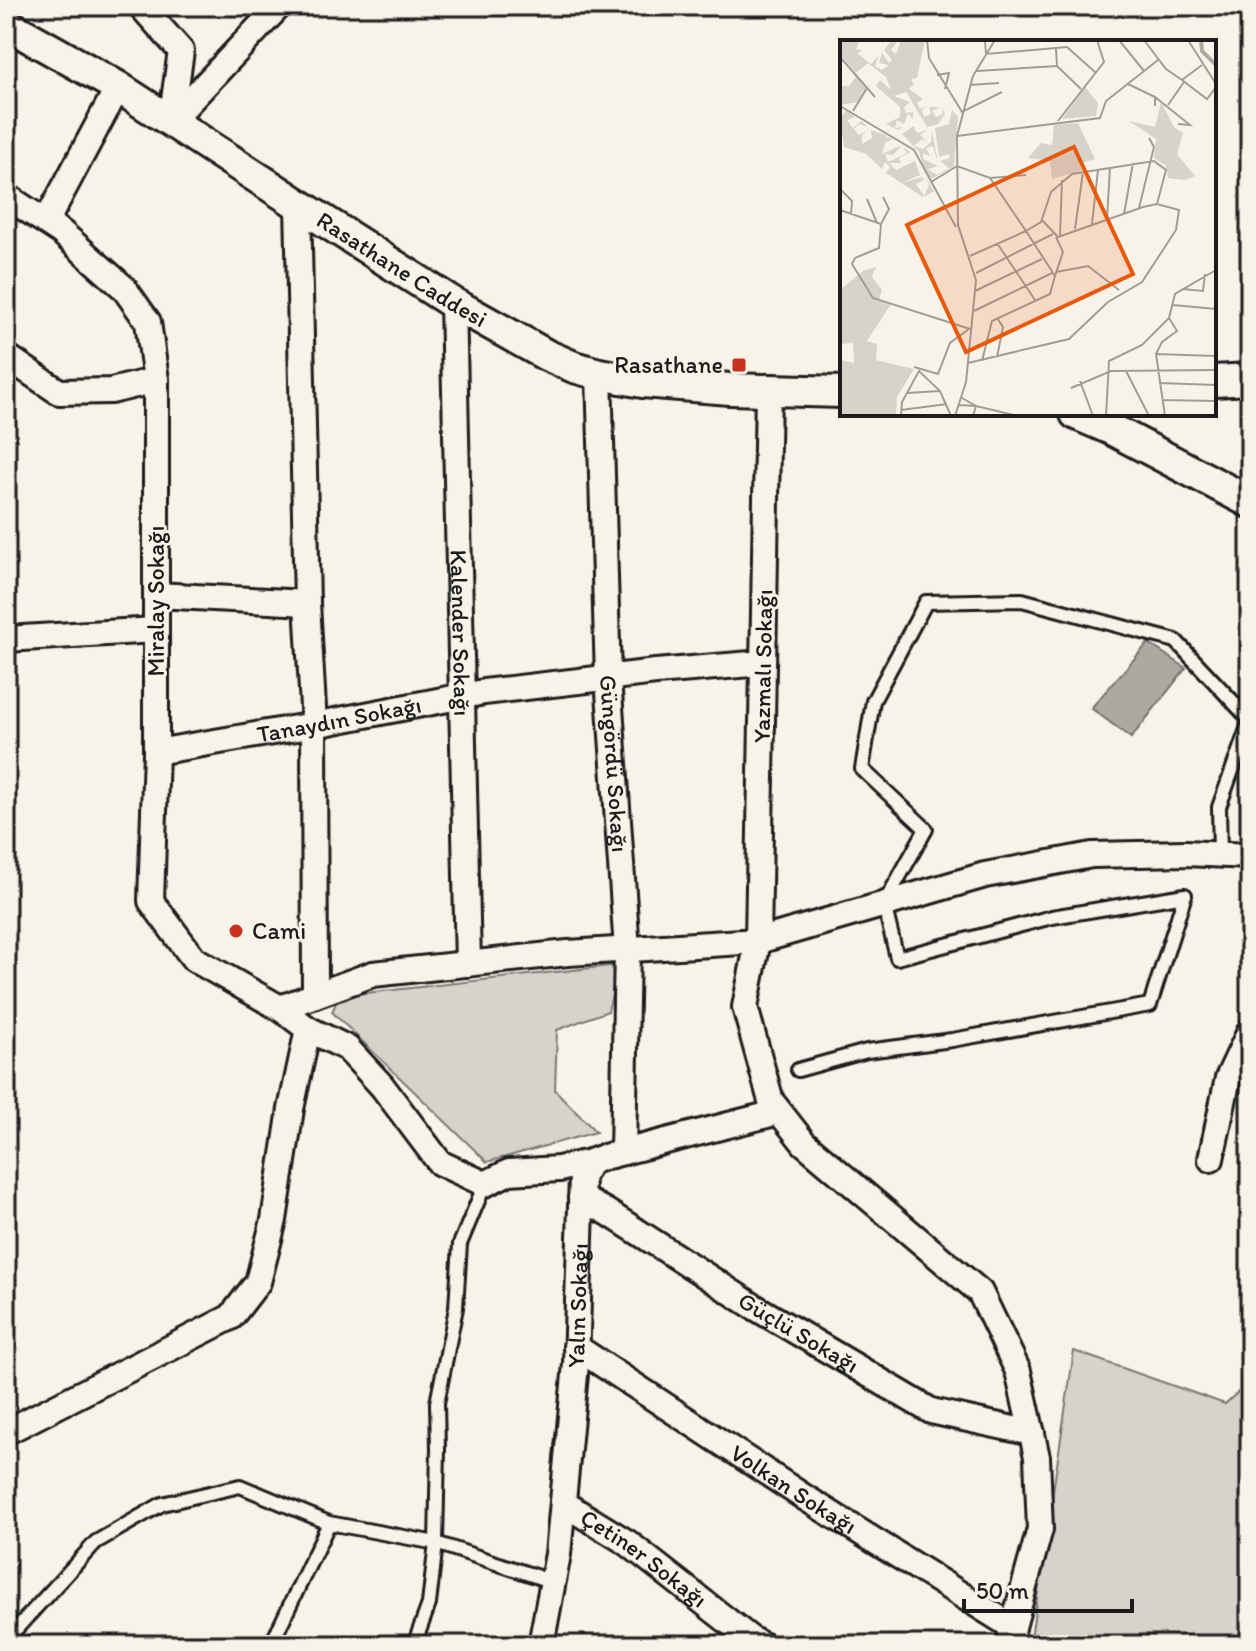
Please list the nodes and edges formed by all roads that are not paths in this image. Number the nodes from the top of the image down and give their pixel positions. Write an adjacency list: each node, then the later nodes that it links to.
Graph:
1 (141, 6): 5 (street)
2 (279, 6): 5 (street)
3 (6, 24): 4 (street, Rasathane Caddesi)
4 (118, 87): 5 (street, Rasathane Caddesi); 8 (street)
5 (171, 121): 7 (street, Rasathane Caddesi)
6 (6, 196): 8 (street, Miralay Sokağı)
7 (298, 204): 9 (street, Rasathane Caddesi); 21 (street)
8 (46, 222): 13 (street, Miralay Sokağı)
9 (453, 303): 11 (street, Rasathane Caddesi); 26 (street, Kalender Sokağı)
10 (6, 356): 13 (street)
11 (599, 374): 15 (street, Rasathane Caddesi); 25 (street, Güngördü Sokağı)
12 (1250, 379): 14 (street)
13 (156, 380): 20 (street, Miralay Sokağı)
14 (1216, 381)
15 (768, 391): 16 (street, Rasathane Caddesi); 24 (street, Yazmalı Sokağı)
16 (840, 392)
17 (1085, 416): 18 (street)
18 (1137, 428): 19 (street)
19 (1250, 502)
20 (156, 595): 21 (street); 22 (street, Miralay Sokağı)
21 (307, 603): 28 (street)
22 (156, 630): 23 (street); 29 (street, Miralay Sokağı)
23 (6, 639)
24 (763, 663): 25 (street, Tanaydın Sokağı); 33 (street, Yazmalı Sokağı)
25 (608, 678): 26 (street, Tanaydın Sokağı); 34 (street, Güngördü Sokağı)
26 (462, 696): 28 (street, Tanaydın Sokağı); 35 (street, Kalender Sokağı)
27 (1250, 720): 30 (lane); 32 (lane)
28 (314, 725): 29 (street, Tanaydın Sokağı); 36 (street)
29 (156, 752): 37 (street, Miralay Sokağı)
30 (1220, 855): 31 (street); 32 (street)
31 (1250, 856)
32 (884, 904): 33 (street); 40 (lane)
33 (758, 941): 34 (street); 41 (street, Yazmalı Sokağı)
34 (627, 950): 35 (street); 42 (street, Güngördü Sokağı)
35 (468, 964): 36 (street)
36 (315, 995): 37 (street)
37 (280, 1008): 38 (street, Miralay Sokağı)
38 (308, 1029): 45 (street, Miralay Sokağı); 48 (street)
39 (1250, 1031): 43 (street)
40 (798, 1070)
41 (779, 1112): 42 (street); 49 (street, Yazmalı Sokağı)
42 (623, 1152): 44 (street)
43 (1211, 1159)
44 (590, 1162): 45 (street); 46 (street, Yalın Sokağı)
45 (485, 1184): 52 (lane)
46 (581, 1198): 47 (street, Yalın Sokağı); 49 (street, Güçlü Sokağı)
47 (576, 1347): 50 (street, Yalın Sokağı); 54 (street, Volkan Sokağı)
48 (6, 1432)
49 (1032, 1433): 54 (street, Yazmalı Sokağı)
50 (563, 1503): 53 (street, Yalın Sokağı); 59 (street, Çetiner Sokağı)
51 (329, 1523): 52 (lane); 55 (lane); 57 (lane)
52 (436, 1543): 53 (lane); 58 (lane)
53 (553, 1582): 56 (street, Yalın Sokağı)
54 (1011, 1636)
55 (6, 1640)
56 (542, 1644)
57 (271, 1645)
58 (414, 1645)
59 (762, 1645)

